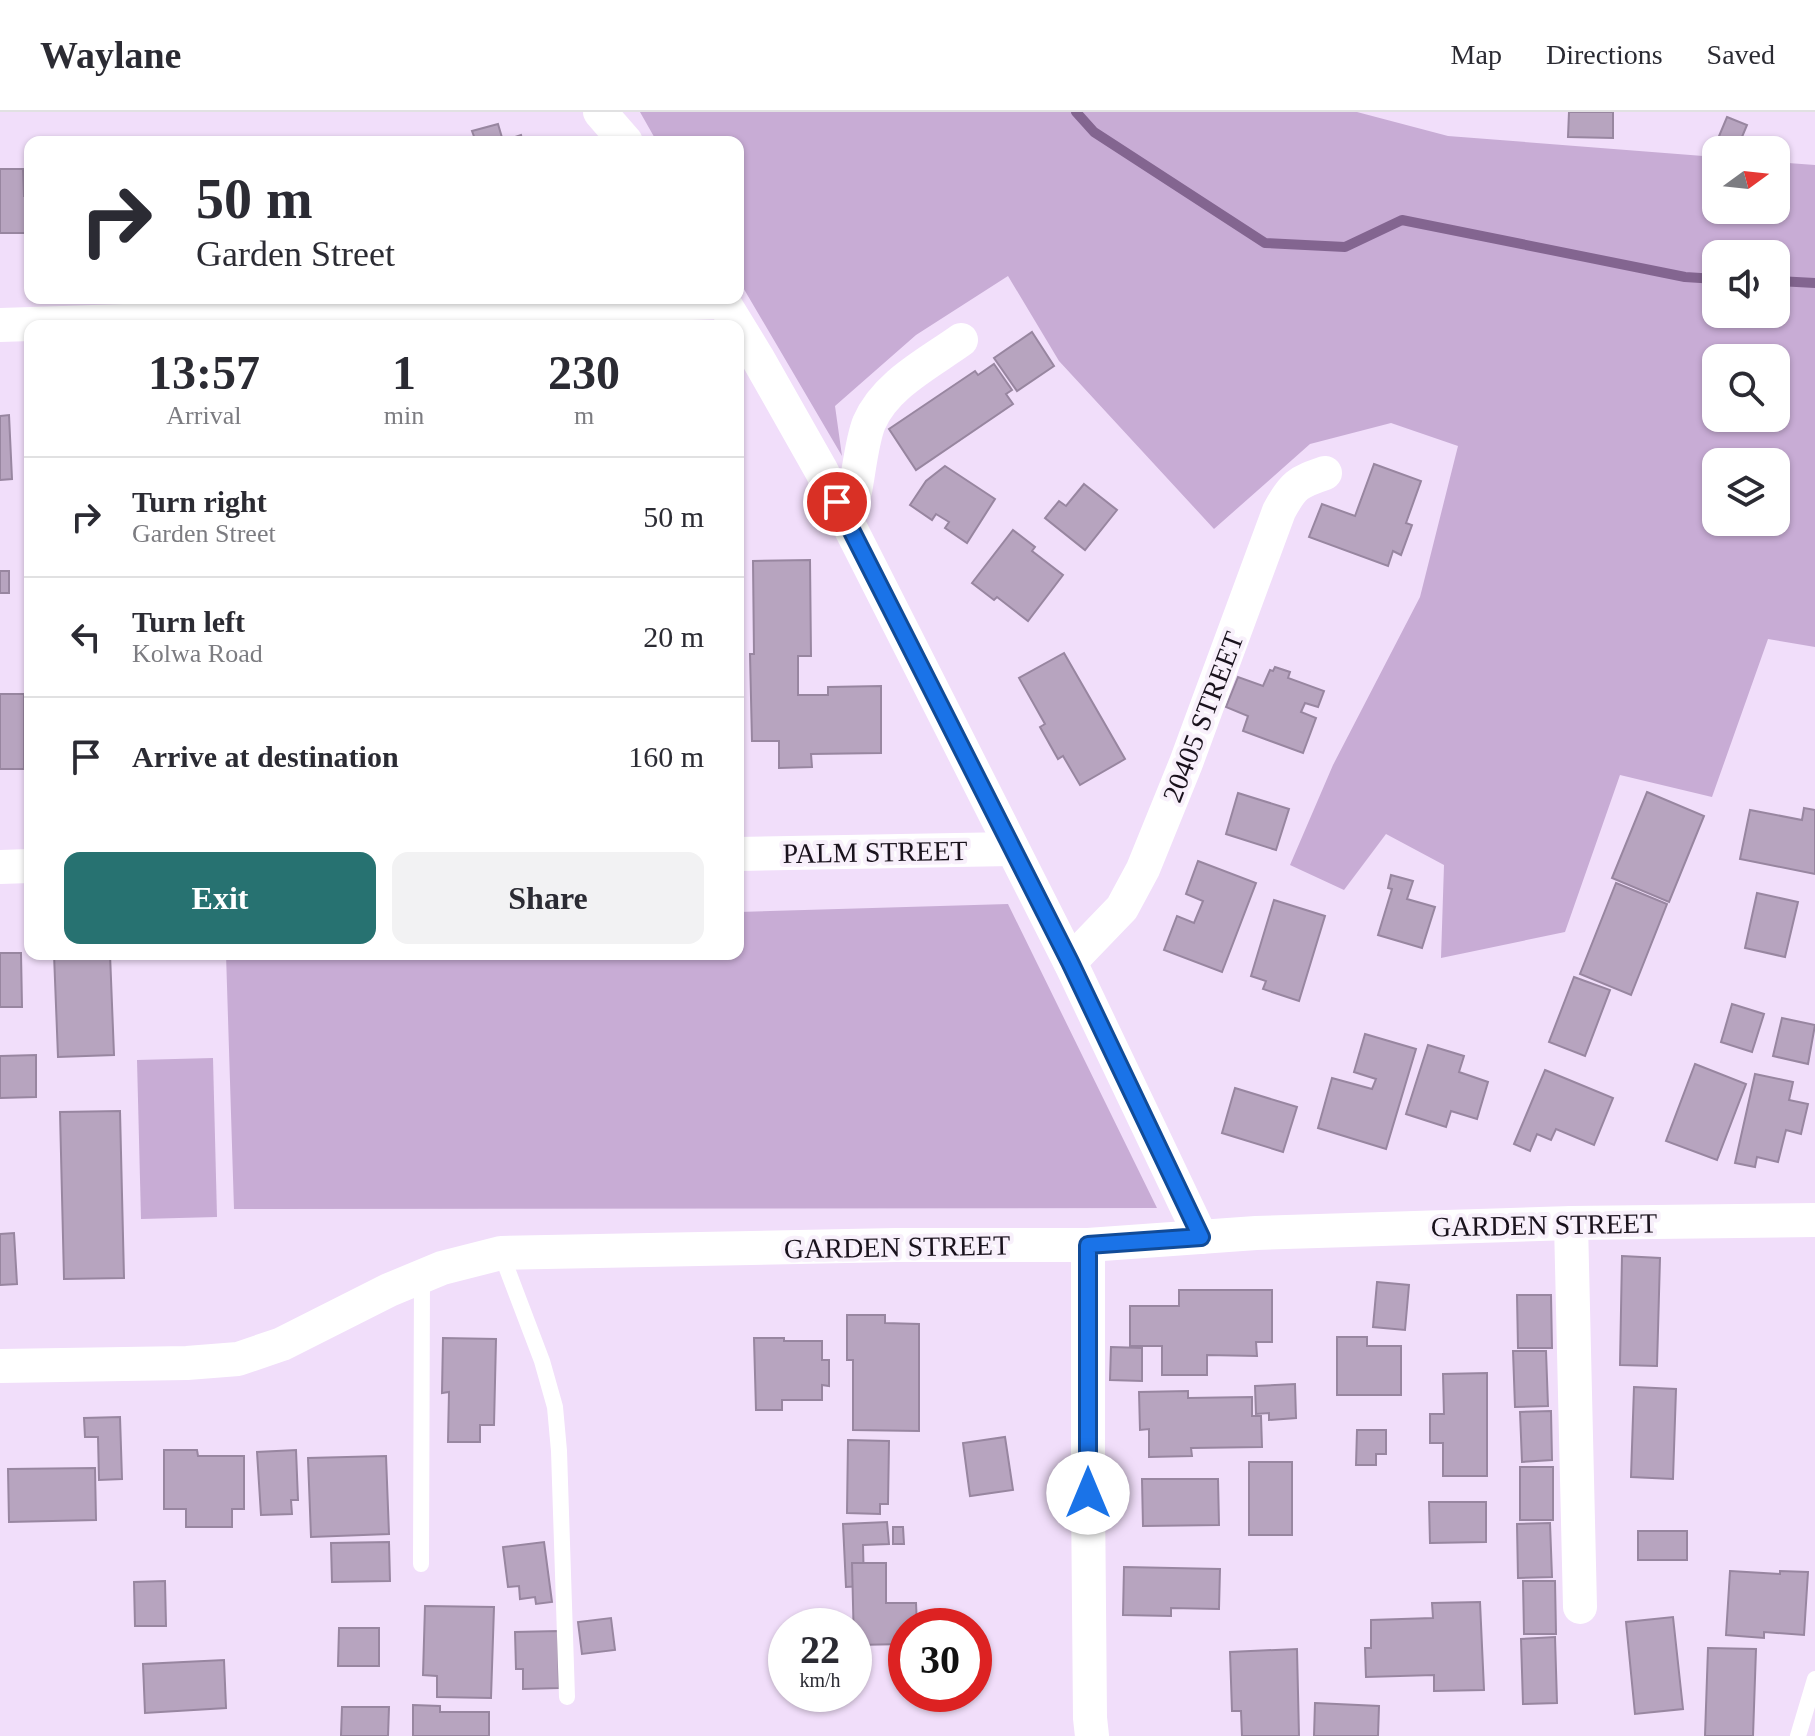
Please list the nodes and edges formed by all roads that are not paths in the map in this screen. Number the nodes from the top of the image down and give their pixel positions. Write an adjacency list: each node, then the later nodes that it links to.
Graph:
1 (600, 112): 2 (street)
2 (621, 136)
3 (606, 304): 4 (street)
4 (144, 320)
5 (24, 324): 6 (street)
6 (0, 325)
7 (744, 335): 10 (street)
8 (961, 340): 10 (street)
9 (1325, 473): 15 (street, 20405 STREET)
10 (837, 502): 11 (street)
11 (1012, 849): 12 (street, PALM STREET); 15 (street)
12 (744, 854)
13 (24, 866): 14 (street)
14 (0, 867)
15 (1070, 962): 18 (street)
16 (1815, 1220): 17 (street, GARDEN STREET)
17 (1571, 1223): 18 (street, GARDEN STREET); 24 (street)
18 (1201, 1237): 19 (street, GARDEN STREET)
19 (1088, 1245): 20 (street, GARDEN STREET); 27 (street)
20 (501, 1253): 21 (street, GARDEN STREET); 26 (lane)
21 (422, 1277): 22 (street, GARDEN STREET); 23 (lane)
22 (0, 1366)
23 (421, 1564)
24 (1580, 1607)
25 (1815, 1679): 28 (lane)
26 (567, 1697)
27 (1092, 1736)
28 (1798, 1736)

